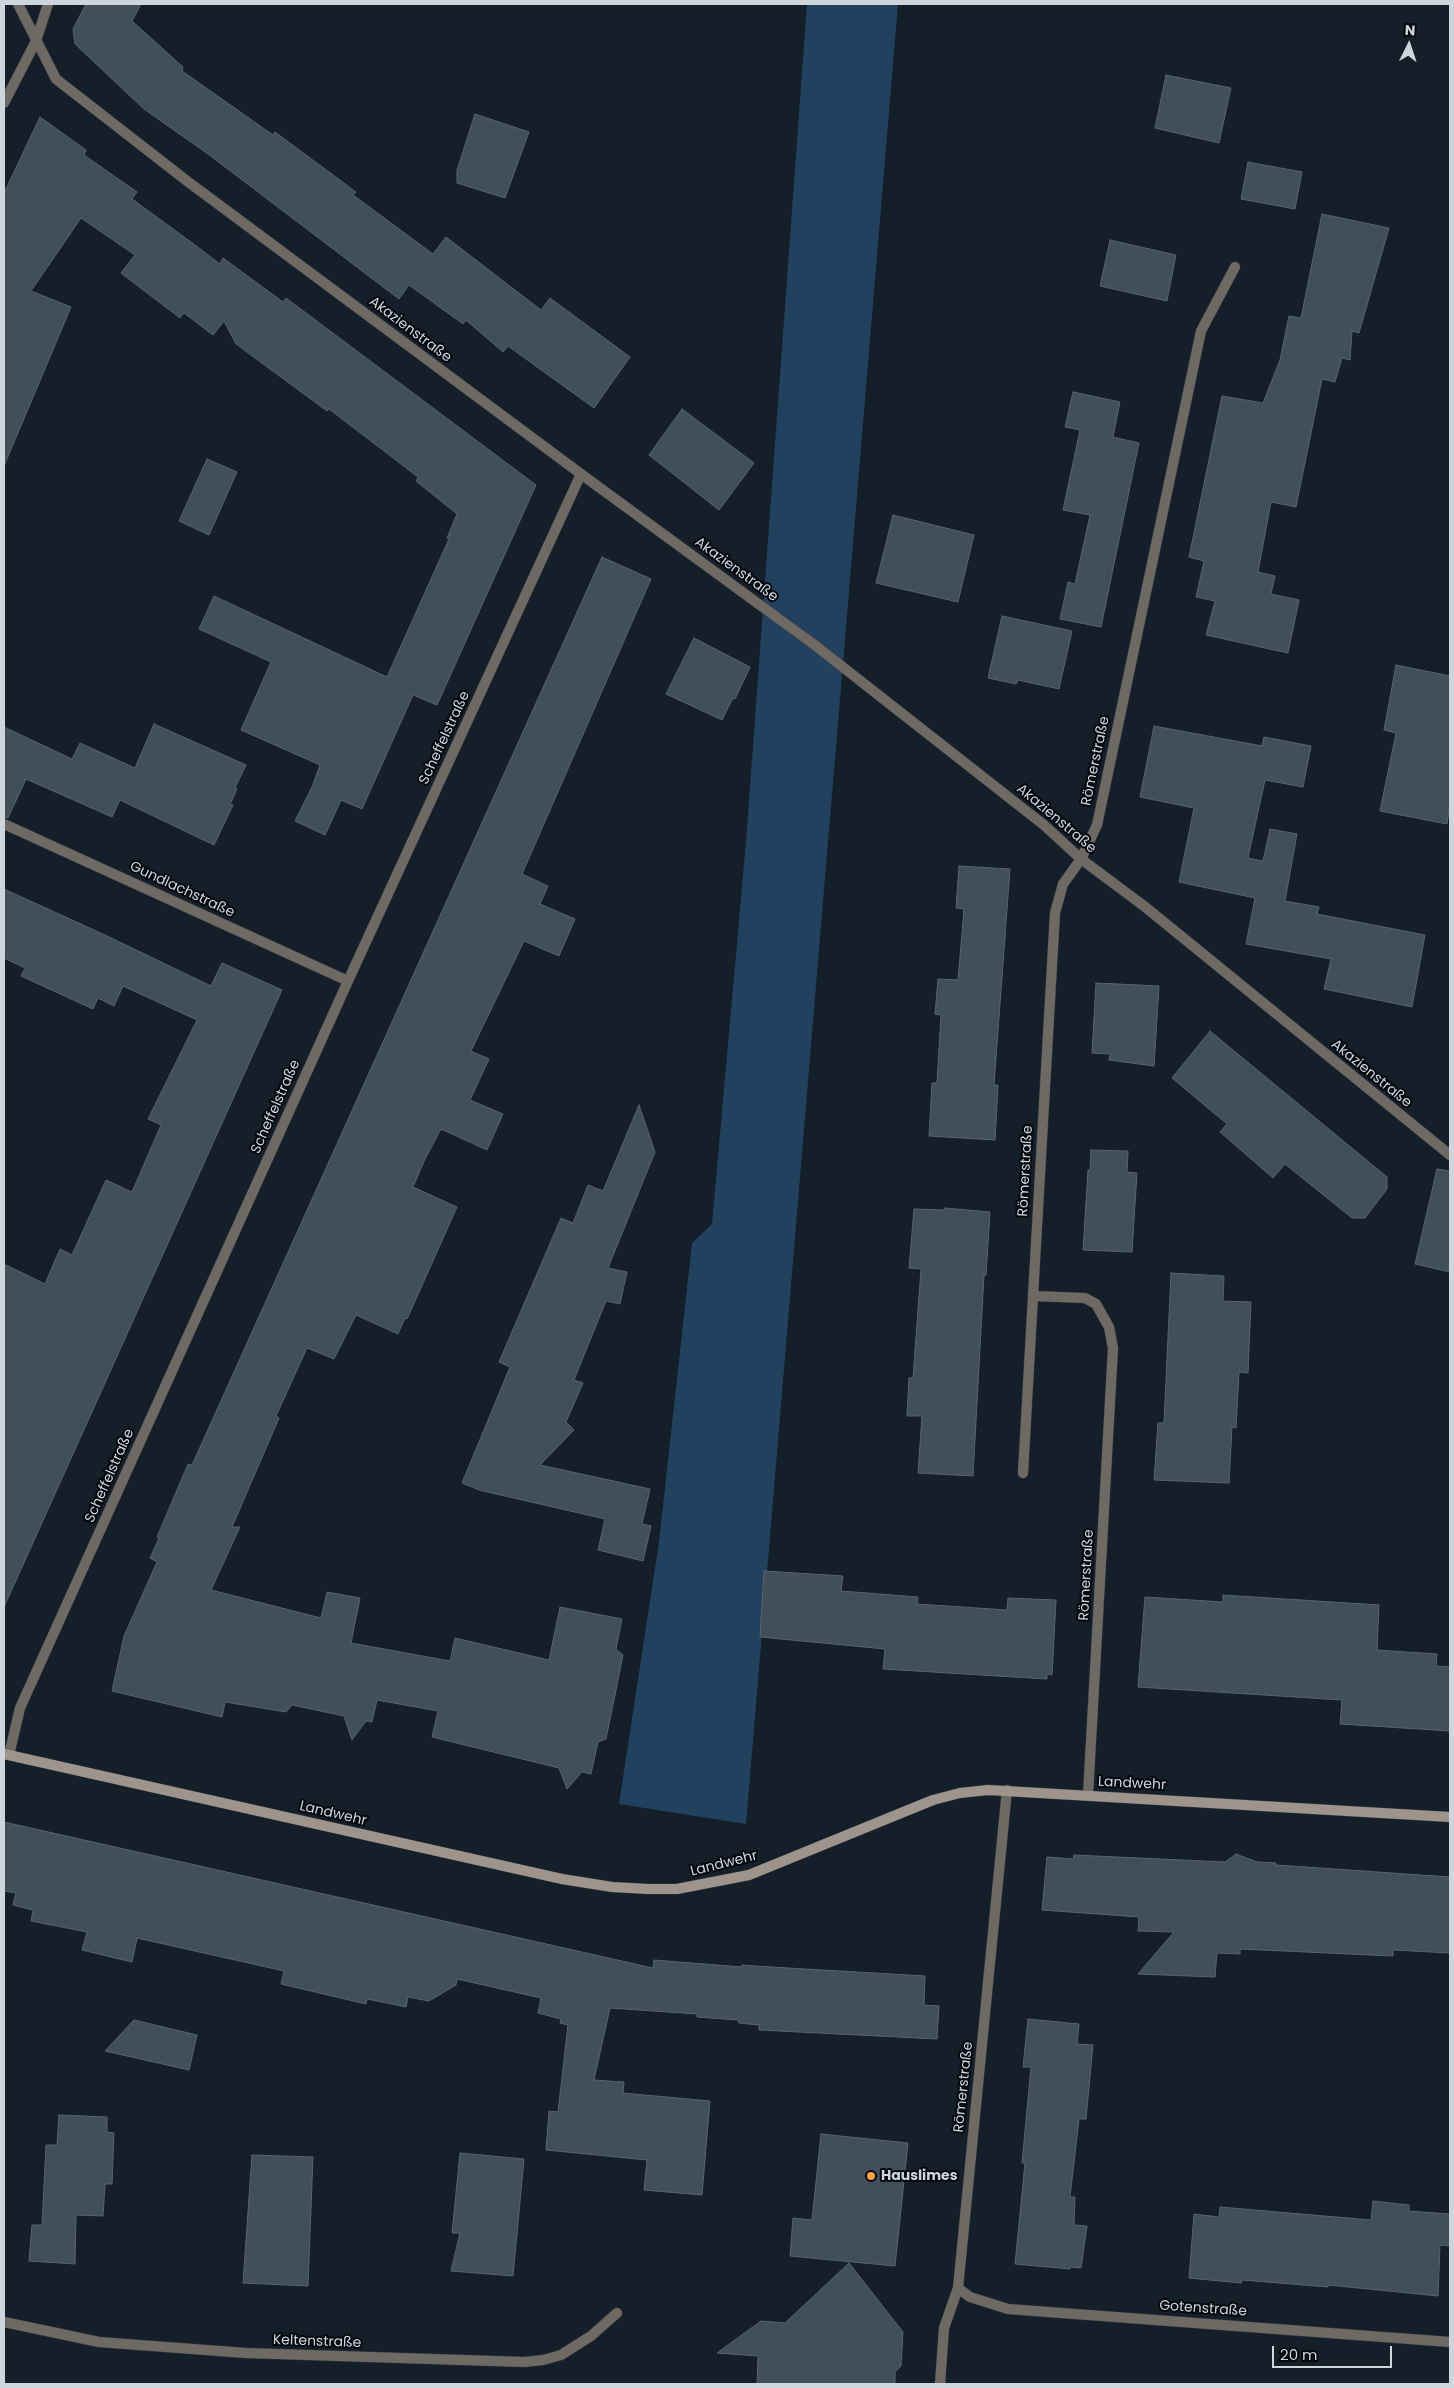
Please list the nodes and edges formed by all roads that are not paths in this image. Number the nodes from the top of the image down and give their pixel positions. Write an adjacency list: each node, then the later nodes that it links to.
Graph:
1 (18, 4): 3 (street, Akazienstraße)
2 (48, 4): 3 (street)
3 (36, 41): 4 (street); 6 (street, Akazienstraße)
4 (4, 103)
5 (1235, 267): 8 (street, Römerstraße)
6 (581, 474): 8 (street, Akazienstraße); 9 (street, Scheffelstraße)
7 (4, 824): 9 (street, Gundlachstraße)
8 (1080, 859): 10 (street, Akazienstraße); 11 (street, Römerstraße)
9 (348, 981): 13 (street, Scheffelstraße)
10 (1450, 1155)
11 (1033, 1296): 12 (street, Römerstraße); 15 (street, Römerstraße)
12 (1023, 1473)
13 (6, 1755): 14 (street, Landwehr)
14 (1007, 1790): 15 (street, Landwehr); 17 (street, Römerstraße)
15 (1088, 1795): 16 (street, Landwehr)
16 (1450, 1816)
17 (958, 2288): 20 (street, Gotenstraße); 21 (street, Römerstraße)
18 (617, 2313): 19 (street, Keltenstraße)
19 (4, 2322)
20 (1450, 2342)
21 (940, 2384)

